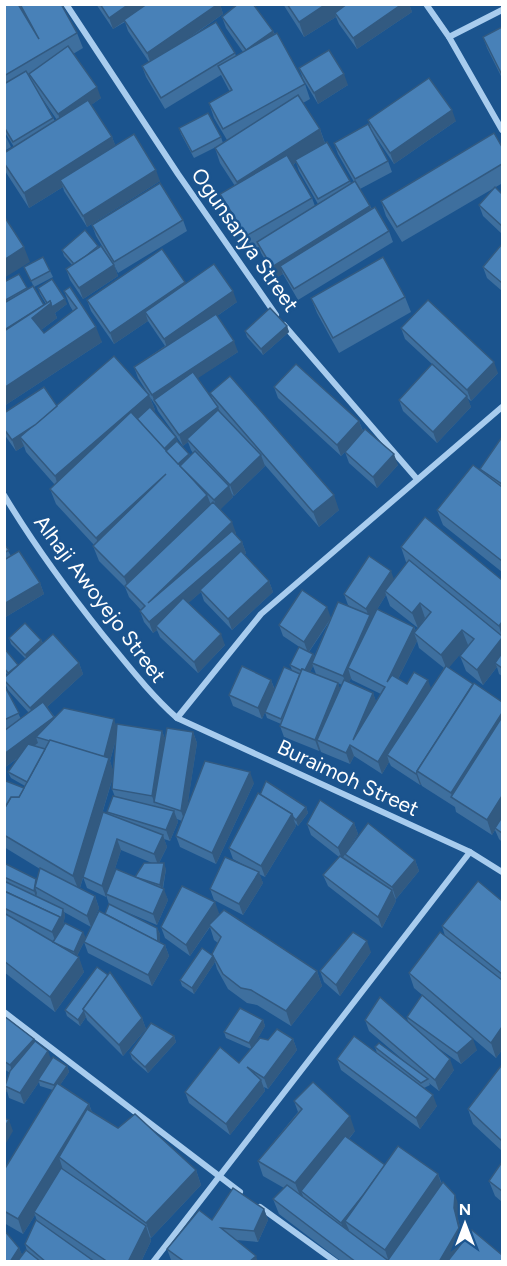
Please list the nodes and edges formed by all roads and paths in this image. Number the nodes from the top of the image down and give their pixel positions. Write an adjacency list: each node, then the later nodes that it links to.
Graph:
1 (66, 4): 7 (street, Ogunsanya Street)
2 (426, 4): 4 (street)
3 (502, 10): 4 (street)
4 (449, 37): 5 (street)
5 (502, 130)
6 (502, 407): 7 (street)
7 (417, 479): 9 (street)
8 (4, 495): 9 (street, Alhaji Awoyejo Street)
9 (177, 718): 10 (street, Buraimoh Street)
10 (470, 852): 11 (street, Buraimoh Street); 13 (street)
11 (502, 872)
12 (4, 1012): 13 (street)
13 (219, 1177): 14 (street); 16 (street)
14 (246, 1197)
15 (255, 1204): 17 (street)
16 (153, 1262)
17 (336, 1262)

